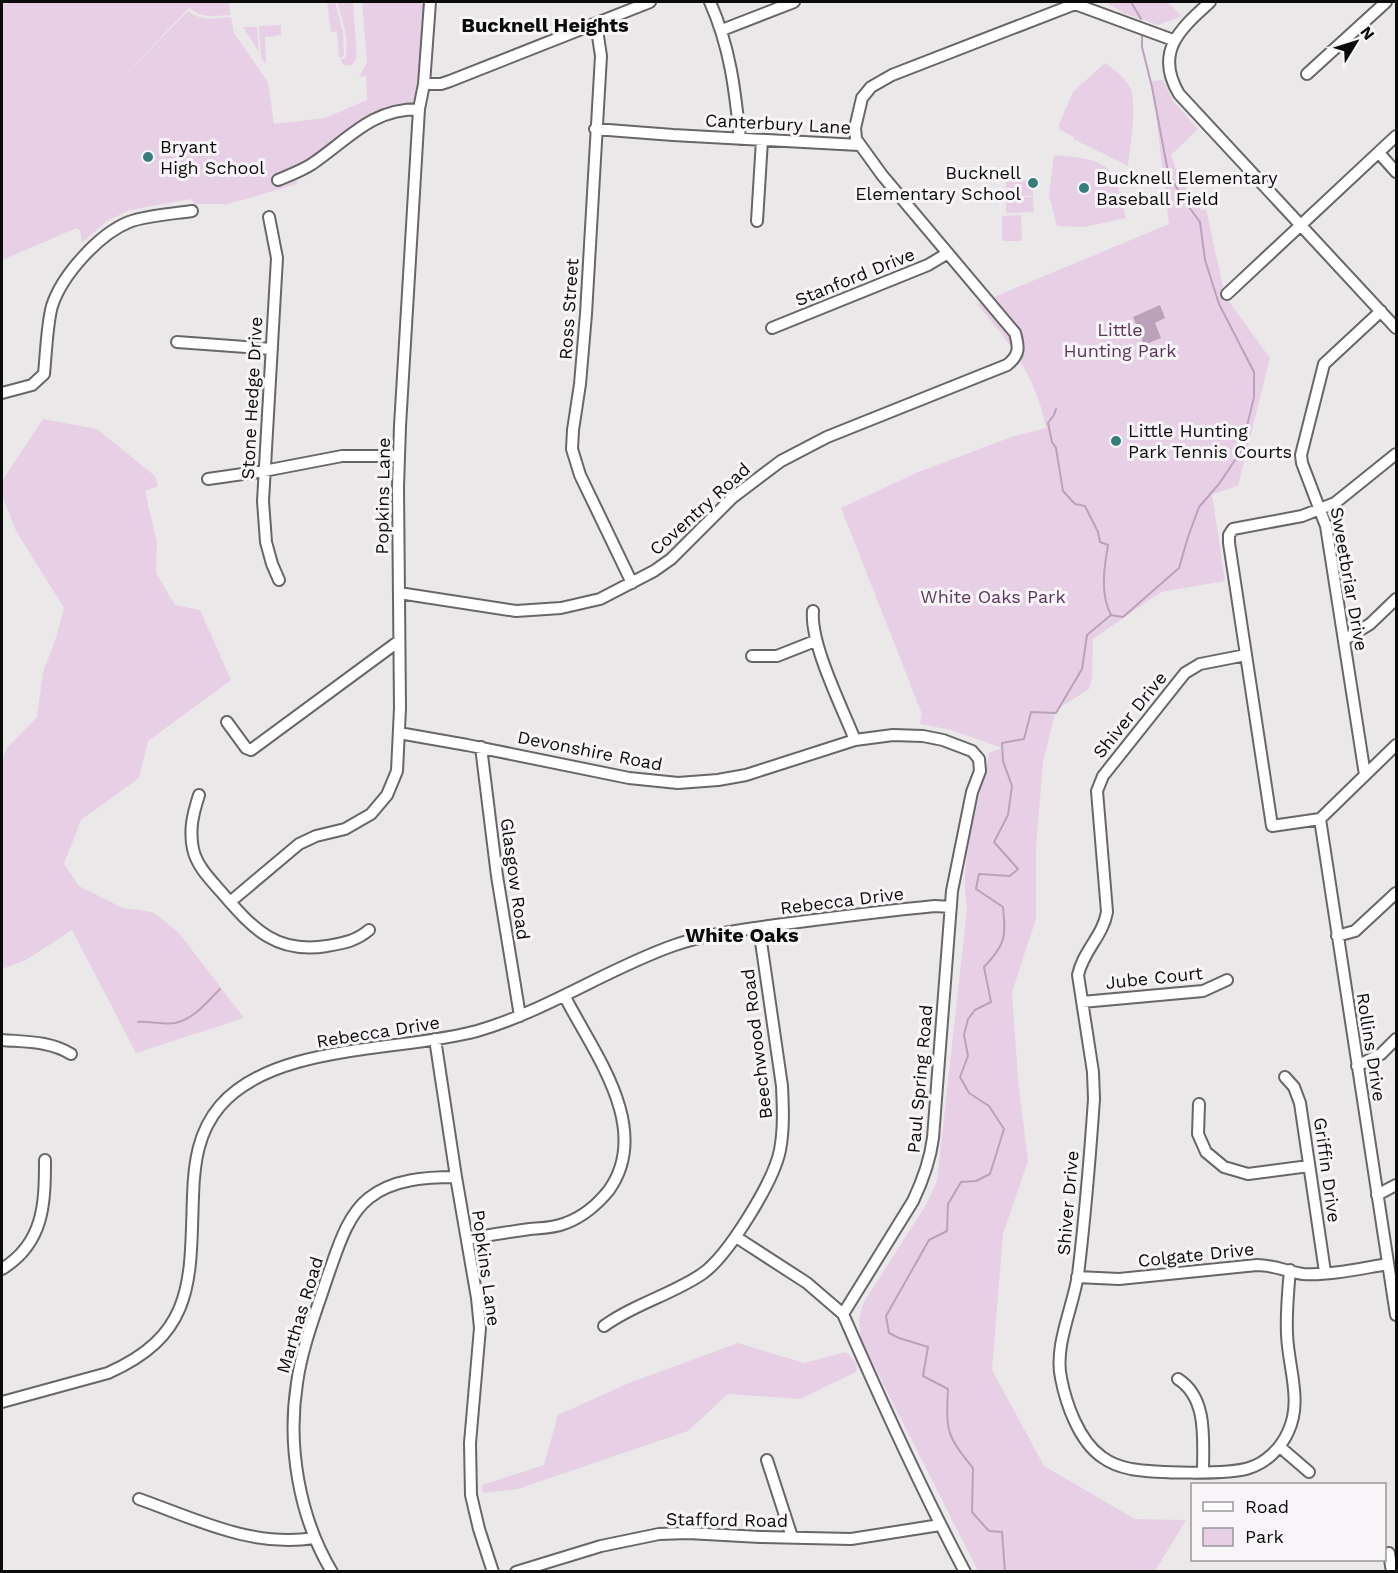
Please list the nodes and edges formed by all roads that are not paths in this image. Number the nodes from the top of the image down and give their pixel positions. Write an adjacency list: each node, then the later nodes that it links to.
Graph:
1 (430, 2): 12 (street, Popkins Lane)
2 (648, 2): 8 (street)
3 (710, 2): 9 (street)
4 (794, 2): 9 (street)
5 (1210, 2): 10 (street)
6 (1386, 2): 11 (street)
7 (1093, 5): 10 (street); 18 (street)
8 (596, 23): 12 (street); 14 (street, Ross Street)
9 (722, 30): 16 (street)
10 (1173, 40): 25 (street)
11 (1308, 74)
12 (424, 84): 13 (street, Popkins Lane)
13 (419, 109): 21 (street); 36 (street, Popkins Lane)
14 (596, 129): 16 (street, Canterbury Lane); 41 (street, Ross Street)
15 (1396, 136): 19 (street)
16 (740, 139): 17 (street, Canterbury Lane)
17 (762, 140): 18 (street, Canterbury Lane); 24 (street)
18 (859, 145): 26 (street, Canterbury Lane)
19 (1379, 153): 20 (street); 25 (street)
20 (1396, 172)
21 (278, 180)
22 (192, 211): 34 (street)
23 (269, 217): 33 (street, Stone Hedge Drive)
24 (757, 221)
25 (1301, 225): 27 (street); 28 (street)
26 (948, 253): 29 (street, Stanford Drive); 31 (street, Canterbury Lane)
27 (1227, 294)
28 (1381, 311): 30 (street); 39 (street, Sweetbriar Drive)
29 (772, 328)
30 (1396, 328)
31 (1015, 333): 41 (street, Coventry Road)
32 (177, 342): 33 (street)
33 (272, 349): 37 (street, Stone Hedge Drive)
34 (2, 393)
35 (1396, 454): 39 (street)
36 (399, 456): 37 (street); 42 (street, Popkins Lane)
37 (264, 471): 38 (street); 40 (street, Stone Hedge Drive)
38 (208, 479)
39 (1320, 509): 45 (street, Sweetbriar Drive); 49 (street)
40 (279, 580)
41 (632, 583): 42 (street, Coventry Road)
42 (399, 593): 46 (street, Popkins Lane)
43 (1396, 598): 45 (street)
44 (813, 611): 47 (street)
45 (1344, 640): 56 (street, Sweetbriar Drive)
46 (399, 641): 50 (street); 51 (street, Popkins Lane)
47 (815, 641): 48 (street); 52 (street)
48 (752, 656)
49 (1246, 656): 58 (street); 67 (street, Shiver Drive)
50 (227, 722)
51 (399, 734): 54 (street, Devonshire Road); 60 (street, Popkins Lane)
52 (855, 740): 54 (street, Devonshire Road); 55 (street, Devonshire Road)
53 (1396, 745): 56 (street)
54 (481, 747): 68 (street, Glasgow Road)
55 (979, 759): 61 (street, Paul Spring Road)
56 (1365, 775): 58 (street)
57 (199, 795): 60 (street)
58 (1320, 819): 64 (street, Rollins Drive)
59 (1396, 892): 64 (street)
60 (230, 902): 63 (street)
61 (951, 907): 62 (street, Rebecca Drive); 88 (street, Paul Spring Road)
62 (759, 928): 66 (street, Rebecca Drive); 81 (street, Beechwood Road)
63 (369, 930)
64 (1337, 936): 73 (street, Rollins Drive)
65 (1227, 980): 67 (street, Jube Court)
66 (565, 997): 68 (street, Rebecca Drive); 82 (street)
67 (1082, 1002): 87 (street, Shiver Drive)
68 (520, 1016): 69 (street, Rebecca Drive)
69 (435, 1039): 78 (street, Popkins Lane); 92 (street, Rebecca Drive)
70 (1396, 1039): 73 (street)
71 (2, 1040): 72 (street)
72 (71, 1054)
73 (1357, 1066): 80 (street, Rollins Drive)
74 (1285, 1077): 77 (street, Griffin Drive)
75 (1199, 1104): 77 (street)
76 (45, 1160): 84 (street)
77 (1309, 1166): 86 (street, Griffin Drive)
78 (456, 1177): 82 (street, Popkins Lane); 100 (street, Marthas Road)
79 (1396, 1185): 80 (street)
80 (1377, 1195): 83 (street, Rollins Drive)
81 (736, 1237): 88 (street); 90 (street, Beechwood Road)
82 (467, 1239): 103 (street, Popkins Lane)
83 (1388, 1264): 86 (street, Colgate Drive); 89 (street, Rollins Drive)
84 (2, 1269)
85 (1290, 1270): 86 (street, Colgate Drive); 87 (street, Colgate Drive); 93 (street)
86 (1325, 1272)
87 (1077, 1276): 95 (street, Shiver Drive)
88 (843, 1314): 98 (street)
89 (1396, 1315)
90 (604, 1326)
91 (1178, 1379): 95 (street)
92 (2, 1402)
93 (1280, 1448): 95 (street, Shiver Drive); 96 (street)
94 (767, 1460): 99 (street)
95 (1203, 1472)
96 (1309, 1472)
97 (139, 1499): 100 (street)
98 (940, 1525): 99 (street, Stafford Road); 105 (street)
99 (792, 1537): 104 (street, Stafford Road)
100 (314, 1538): 102 (street, Marthas Road)
101 (1389, 1553): 106 (street)
102 (332, 1572)
103 (494, 1572)
104 (516, 1572)
105 (965, 1572)
106 (1392, 1572)

